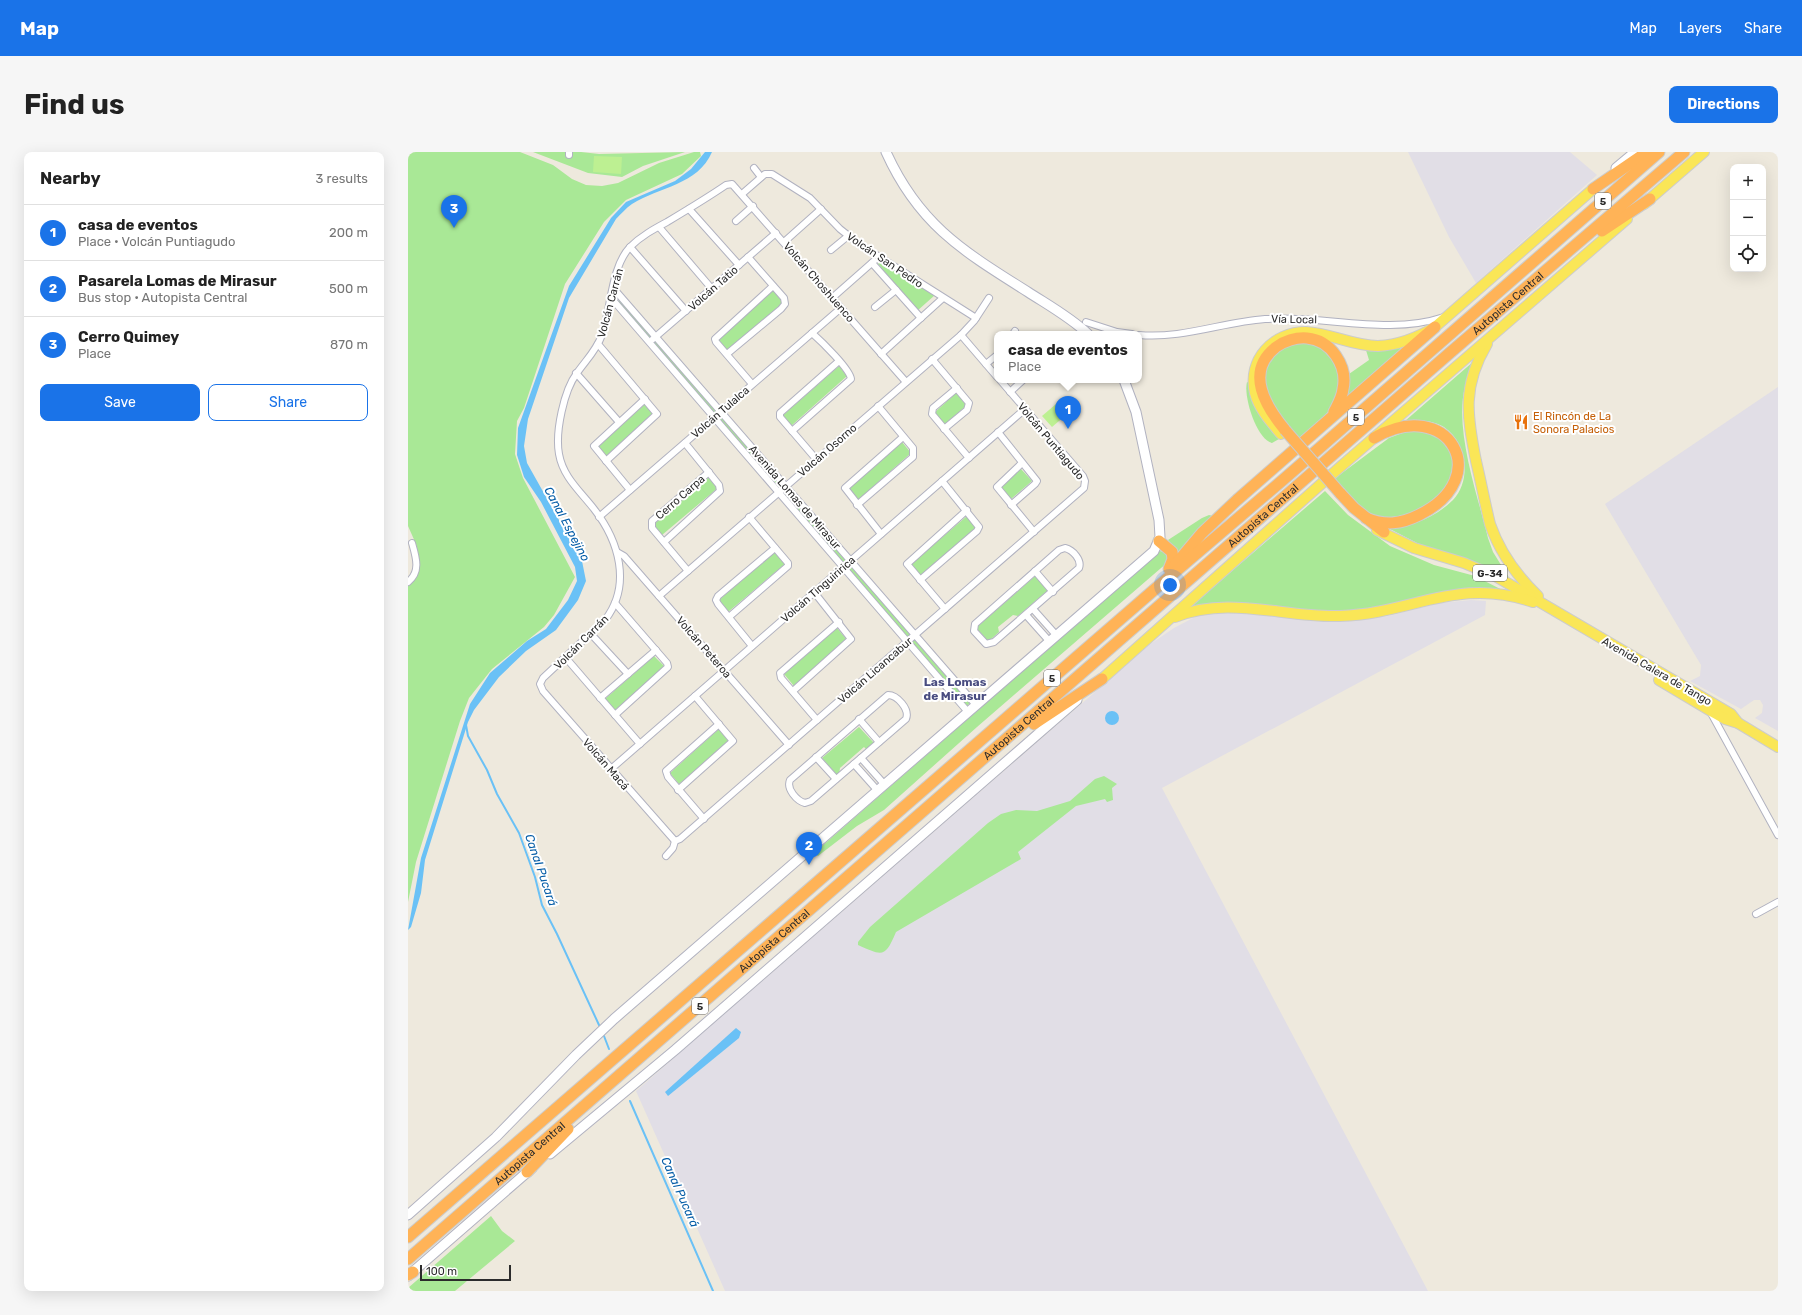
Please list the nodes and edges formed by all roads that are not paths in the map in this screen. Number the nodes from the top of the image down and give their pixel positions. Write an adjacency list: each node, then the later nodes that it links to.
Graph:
1 (886, 152): 44 (street)
2 (1634, 152): 10 (street)
3 (1647, 152): 10 (highway)
4 (1659, 152): 113 (highway, Autopista Central / 5)
5 (1684, 152): 23 (highway, Autopista Central / 5)
6 (1704, 152): 12 (main road)
7 (754, 168): 8 (street)
8 (761, 177): 11 (street); 15 (street, Volcán San Pedro)
9 (730, 184): 11 (street, Volcán Choshuenco); 14 (street, Volcán Carrán)
10 (1593, 189): 39 (main road)
11 (742, 194): 13 (street, Volcán Choshuenco)
12 (1650, 199): 23 (highway); 49 (main road)
13 (753, 206): 16 (street); 18 (street, Volcán Choshuenco)
14 (689, 208): 17 (street, Volcán Carrán); 27 (street)
15 (821, 209): 19 (street, Volcán San Pedro); 20 (street)
16 (736, 221)
17 (658, 227): 21 (street, Volcán Carrán); 29 (street)
18 (776, 233): 20 (street, Volcán Choshuenco); 24 (street, Volcán Tatio)
19 (848, 236): 22 (street); 25 (street, Volcán San Pedro)
20 (784, 242): 32 (street, Volcán Choshuenco)
21 (630, 247): 30 (street, Volcán Carrán); 38 (street)
22 (831, 250)
23 (1565, 255): 154 (highway, Autopista Central / 5)
24 (748, 257): 27 (street, Volcán Tatio); 28 (street)
25 (878, 257): 26 (street); 33 (street, Volcán San Pedro)
26 (872, 263): 31 (street); 32 (street)
27 (739, 265): 29 (street, Volcán Tatio)
28 (773, 286): 53 (street); 53 (street)
29 (712, 288): 38 (street, Volcán Tatio)
30 (614, 289): 35 (street, Volcán Carrán); 50 (street, Avenida Lomas de Mirasur)
31 (896, 290): 36 (street); 40 (street)
32 (832, 298): 37 (street, Volcán Choshuenco)
33 (943, 298): 40 (street); 41 (street, Volcán San Pedro)
34 (989, 298): 41 (street, Volcán Osorno)
35 (612, 299): 51 (street, Avenida Lomas de Mirasur); 52 (street, Volcán Carrán)
36 (875, 307)
37 (841, 308): 46 (street, Volcán Tulalca); 54 (street, Volcán Choshuenco)
38 (686, 311): 50 (street, Volcán Tatio)
39 (1449, 315): 43 (main road); 48 (street, Vía Local)
40 (921, 318): 54 (street)
41 (976, 318): 47 (street, Volcán Osorno)
42 (1086, 322): 45 (street)
43 (1435, 327): 73 (highway); 78 (main road)
44 (1084, 331)
45 (1110, 331)
46 (812, 333): 57 (street); 65 (street, Volcán Tulalca)
47 (961, 335): 56 (street, Volcán Osorno); 58 (street)
48 (1142, 335)
49 (1493, 335): 80 (main road); 118 (main road)
50 (656, 337): 51 (street, Volcán Tatio); 71 (street, Avenida Lomas de Mirasur)
51 (649, 343): 72 (street, Avenida Lomas de Mirasur)
52 (598, 344): 59 (street, Volcán Carrán); 68 (street)
53 (727, 354): 65 (street)
54 (881, 354): 61 (street, Volcán Choshuenco)
55 (994, 357): 58 (street)
56 (932, 359): 61 (street, Volcán Osorno); 66 (street)
57 (839, 361): 76 (street); 76 (street)
58 (986, 364): 60 (street)
59 (576, 373): 74 (street); 96 (street, Volcán Carrán)
60 (994, 373)
61 (906, 382): 69 (street, Volcán Osorno)
62 (1002, 383): 67 (street, Volcán Puntiagudo)
63 (1020, 383): 67 (street)
64 (1125, 383): 102 (street)
65 (752, 384): 71 (street, Volcán Tulalca)
66 (957, 388): 75 (street); 75 (street)
67 (1010, 392): 70 (street, Volcán Puntiagudo)
68 (645, 399): 74 (street); 84 (street)
69 (878, 406): 79 (street); 83 (street, Volcán Osorno)
70 (1025, 409): 77 (street, Volcán Tinguiririca); 88 (street, Volcán Puntiagudo)
71 (721, 412): 72 (street, Volcán Tulalca); 89 (street, Avenida Lomas de Mirasur)
72 (714, 418): 81 (street, Volcán Tulalca); 91 (street, Avenida Lomas de Mirasur)
73 (1328, 420): 78 (highway); 113 (highway)
74 (619, 422): 84 (street)
75 (944, 429): 82 (street)
76 (792, 431): 83 (street)
77 (998, 432): 82 (street, Volcán Tinguiririca); 85 (street)
78 (1283, 432): 92 (highway, bridge)
79 (903, 436): 93 (street); 93 (street)
80 (1374, 438): 98 (highway); 123 (main road)
81 (685, 443): 86 (street, Cerro Carpa); 90 (street, Volcán Tulalca)
82 (969, 458): 87 (street, Volcán Tinguiririca)
83 (816, 459): 89 (street, Volcán Osorno)
84 (606, 461): 90 (street)
85 (1022, 463): 94 (street); 94 (street)
86 (709, 472): 103 (street, Cerro Carpa); 103 (street, Cerro Carpa)
87 (942, 481): 95 (street); 101 (street, Volcán Tinguiririca)
88 (1085, 484): 99 (street, Volcán Licancabur)
89 (786, 486): 91 (street, Volcán Osorno); 107 (street, Avenida Lomas de Mirasur)
90 (630, 490): 96 (street, Volcán Tulalca)
91 (778, 492): 97 (street, Volcán Osorno); 108 (street, Avenida Lomas de Mirasur)
92 (1338, 494): 98 (highway); 100 (main road, Avenida Calera de Tango)
93 (857, 505): 101 (street)
94 (1011, 505): 99 (street)
95 (967, 510): 111 (street); 111 (street)
96 (600, 517): 106 (street, Volcán Carrán)
97 (749, 517): 105 (street); 109 (street, Volcán Osorno)
98 (1366, 518): 100 (highway)
99 (1034, 532): 119 (street, Volcán Licancabur)
100 (1384, 532): 118 (main road, Avenida Calera de Tango / G-34)
101 (881, 534): 107 (street, Volcán Tinguiririca)
102 (1159, 541): 113 (highway); 128 (street)
103 (664, 542): 109 (street, Cerro Carpa)
104 (412, 543): 112 (street)
105 (775, 548): 122 (street); 122 (street)
106 (617, 552): 116 (street, Volcán Peteroa); 117 (street, Volcán Carrán)
107 (851, 560): 108 (street, Volcán Tinguiririca); 127 (street, Avenida Lomas de Mirasur)
108 (843, 567): 114 (street, Volcán Tinguiririca); 129 (street, Avenida Lomas de Mirasur)
109 (688, 571): 116 (street, Volcán Osorno)
110 (1035, 572): 115 (street); 115 (street); 121 (street)
111 (920, 580): 119 (street)
112 (408, 582)
113 (1162, 583): 169 (highway, Autopista Central / 5)
114 (814, 592): 124 (street); 130 (street, Volcán Tinguiririca)
115 (1053, 592): 120 (street)
116 (659, 596): 133 (street, Volcán Peteroa)
117 (615, 603): 126 (street, Volcán Carrán); 131 (street)
118 (1550, 608): 123 (main road); 125 (main road, Avenida Calera de Tango / G-34)
119 (945, 609): 127 (street, Volcán Licancabur)
120 (1033, 609): 121 (street); 128 (street)
121 (1026, 615): 128 (street)
122 (729, 617): 130 (street)
123 (1167, 620): 135 (main road)
124 (839, 622): 137 (street); 137 (street)
125 (1574, 623): 141 (main road, Avenida Calera de Tango / G-34); 146 (main road, Avenida Calera de Tango / G-34)
126 (591, 634): 132 (street, Volcán Carrán); 134 (street)
127 (915, 635): 129 (street, Volcán Licancabur); 140 (street, Avenida Lomas de Mirasur)
128 (1053, 638): 140 (street)
129 (908, 641): 142 (street, Avenida Lomas de Mirasur); 145 (street, Volcán Licancabur)
130 (752, 646): 133 (street, Volcán Tinguiririca)
131 (656, 650): 134 (street); 143 (street)
132 (566, 658): 136 (street, Volcán Carrán); 139 (street)
133 (724, 671): 138 (street, Volcán Tinguiririca); 150 (street, Volcán Peteroa)
134 (628, 674): 139 (street)
135 (1102, 679): 154 (highway); 167 (street)
136 (540, 684): 156 (street, Volcán Macá)
137 (792, 691): 145 (street)
138 (695, 696): 147 (street); 149 (street, Volcán Tinguiririca)
139 (600, 698): 143 (street)
140 (976, 705): 142 (street)
141 (1711, 711): 146 (main road, Avenida Calera de Tango / G-34); 161 (street)
142 (968, 712): 158 (street)
143 (615, 716): 149 (street)
144 (859, 719): 148 (street); 148 (street); 152 (street)
145 (817, 720): 150 (street, Volcán Licancabur)
146 (1738, 723): 151 (main road, Avenida Calera de Tango / G-34)
147 (719, 724): 159 (street); 159 (street)
148 (879, 742): 153 (street)
149 (640, 744): 156 (street, Volcán Tinguiririca)
150 (788, 745): 160 (street, Volcán Licancabur)
151 (1778, 747)
152 (816, 757): 157 (street); 157 (street)
153 (861, 758): 155 (street); 158 (street)
154 (981, 762): 166 (highway, Autopista Central / 5)
155 (854, 764): 157 (street); 158 (street)
156 (611, 769): 162 (street, Volcán Macá)
157 (836, 779)
158 (881, 788): 168 (street)
159 (678, 790): 160 (street)
160 (704, 819): 162 (street, Volcán Licancabur)
161 (1778, 835)
162 (675, 841): 163 (street, Volcán Licancabur)
163 (666, 856)
164 (1778, 902): 165 (street)
165 (1756, 914)
166 (599, 1093): 167 (highway); 170 (highway, Autopista Central / 5)
167 (527, 1172): 171 (street)
168 (408, 1215)
169 (408, 1236)
170 (408, 1259)
171 (410, 1274)

